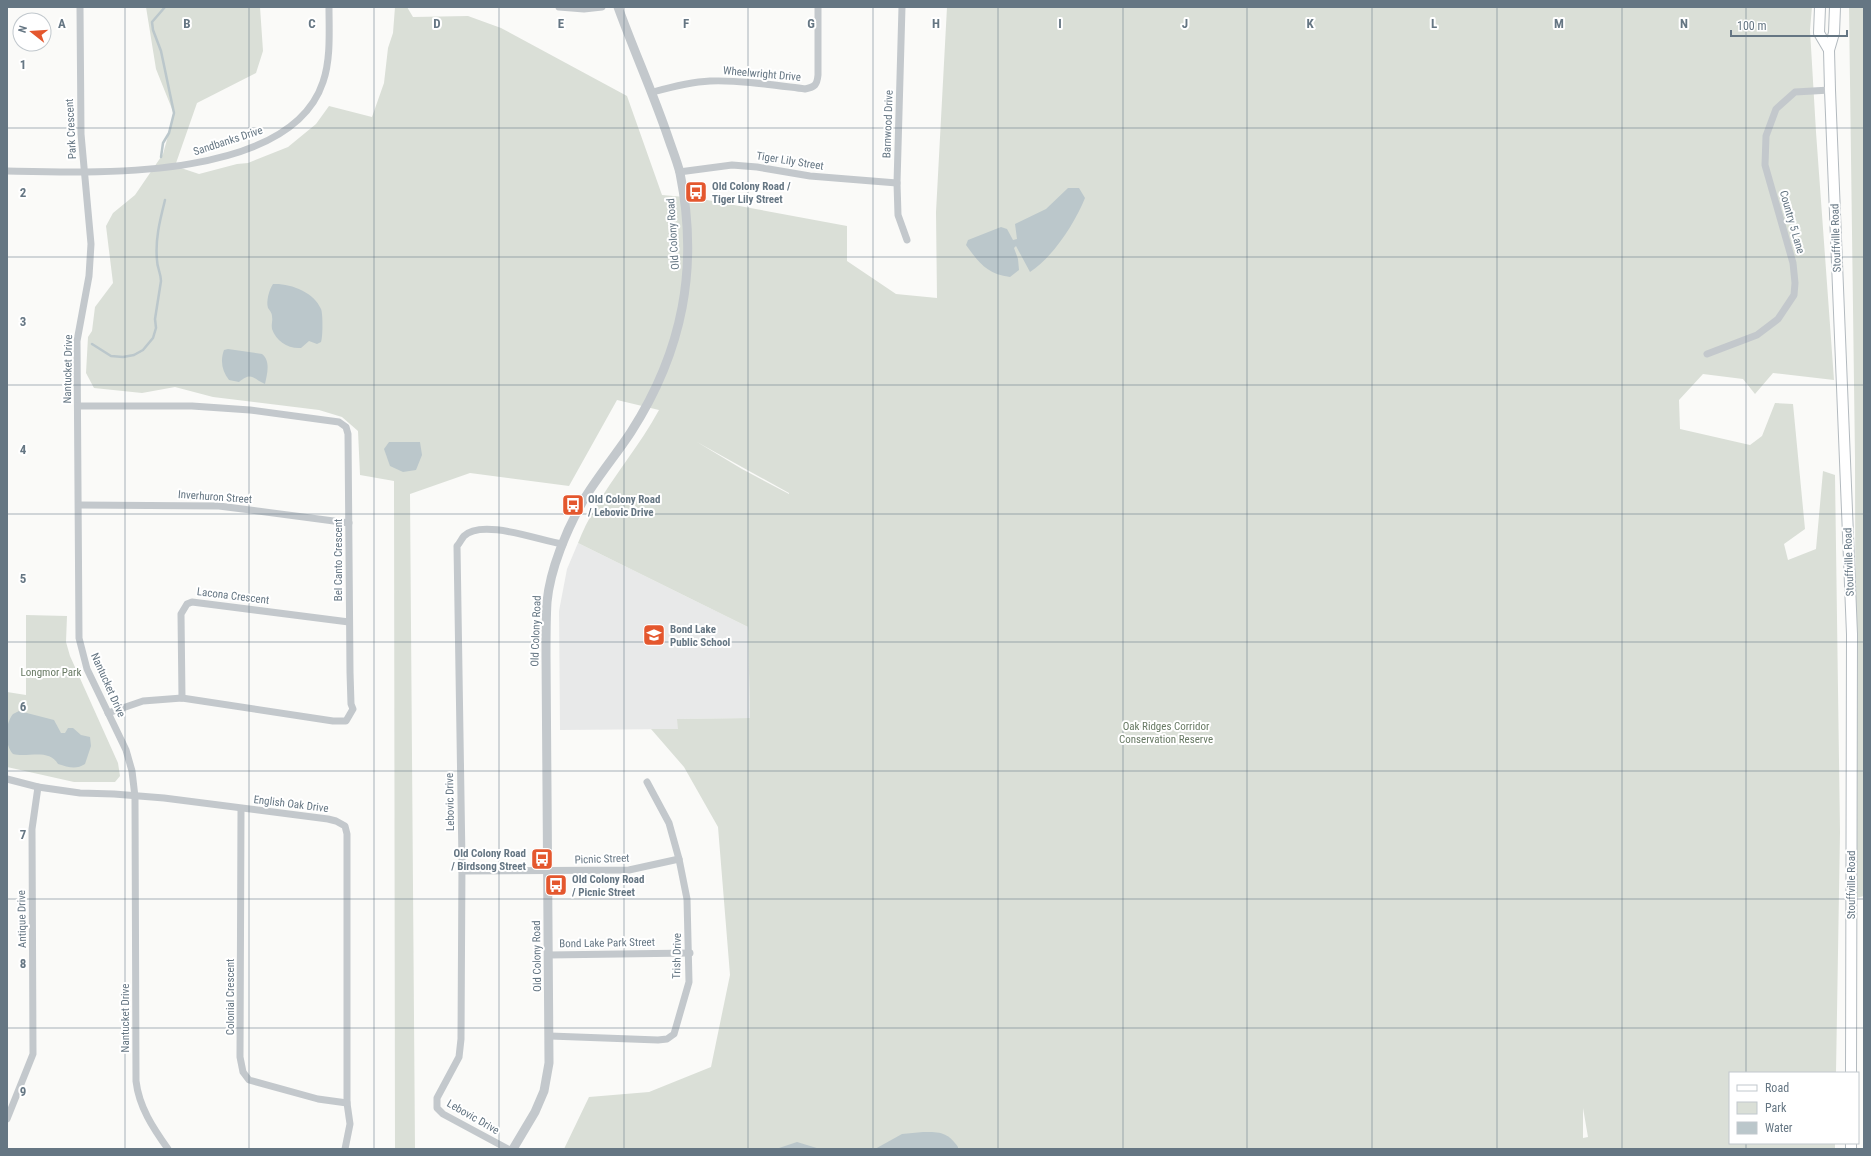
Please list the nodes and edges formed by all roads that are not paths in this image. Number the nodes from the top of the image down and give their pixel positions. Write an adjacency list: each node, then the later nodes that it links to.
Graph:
1 (80, 7): 14 (street, Park Crescent)
2 (329, 7): 14 (street, Sandbanks Drive)
3 (559, 7): 4 (street)
4 (602, 7)
5 (618, 7): 12 (street, Old Colony Road)
6 (818, 7): 12 (street, Wheelwright Drive)
7 (902, 7): 16 (street, Barnwood Drive)
8 (1820, 7): 10 (main road, Stouffville Road)
9 (1835, 7): 10 (main road, Stouffville Road)
10 (1829, 50): 11 (main road, Stouffville Road)
11 (1830, 90): 18 (street, Country 5 Lane); 37 (main road, Stouffville Road)
12 (653, 92): 15 (street, Old Colony Road)
13 (7, 171): 14 (street, Park Crescent)
14 (85, 171): 19 (street, Nantucket Drive)
15 (679, 172): 16 (street, Tiger Lily Street); 22 (street, Old Colony Road)
16 (897, 183): 17 (street, Barnwood Drive)
17 (907, 240)
18 (1707, 354)
19 (78, 406): 20 (street, Nantucket Drive); 21 (street, Bel Canto Crescent)
20 (79, 505): 21 (street, Inverhuron Street); 25 (street, Nantucket Drive)
21 (349, 523): 23 (street, Bel Canto Crescent)
22 (563, 544): 32 (street, Lebovic Drive); 33 (street, Old Colony Road)
23 (350, 622): 24 (street, Lacona Crescent); 24 (street, Bel Canto Crescent)
24 (182, 698): 25 (street, Bel Canto Crescent)
25 (108, 713): 29 (street, Nantucket Drive)
26 (7, 779): 28 (street, English Oak Drive)
27 (647, 782): 31 (street, Trish Drive)
28 (38, 787): 29 (street, English Oak Drive); 39 (street, Antique Drive)
29 (135, 796): 30 (street, English Oak Drive); 40 (street, Nantucket Drive)
30 (241, 809): 38 (street, Colonial Crescent); 38 (street, English Oak Drive)
31 (680, 859): 33 (street, Picnic Street); 34 (street, Trish Drive)
32 (462, 871): 33 (street, Picnic Street); 42 (street, Lebovic Drive)
33 (548, 871): 35 (street, Old Colony Road)
34 (690, 953): 35 (street, Bond Lake Park Street); 36 (street, Trish Drive)
35 (549, 955): 36 (street, Old Colony Road)
36 (550, 1036): 43 (street, Old Colony Road)
37 (1851, 1072)
38 (347, 1102): 41 (street, English Oak Drive)
39 (7, 1119)
40 (168, 1149)
41 (345, 1149)
42 (508, 1149)
43 (513, 1149)

